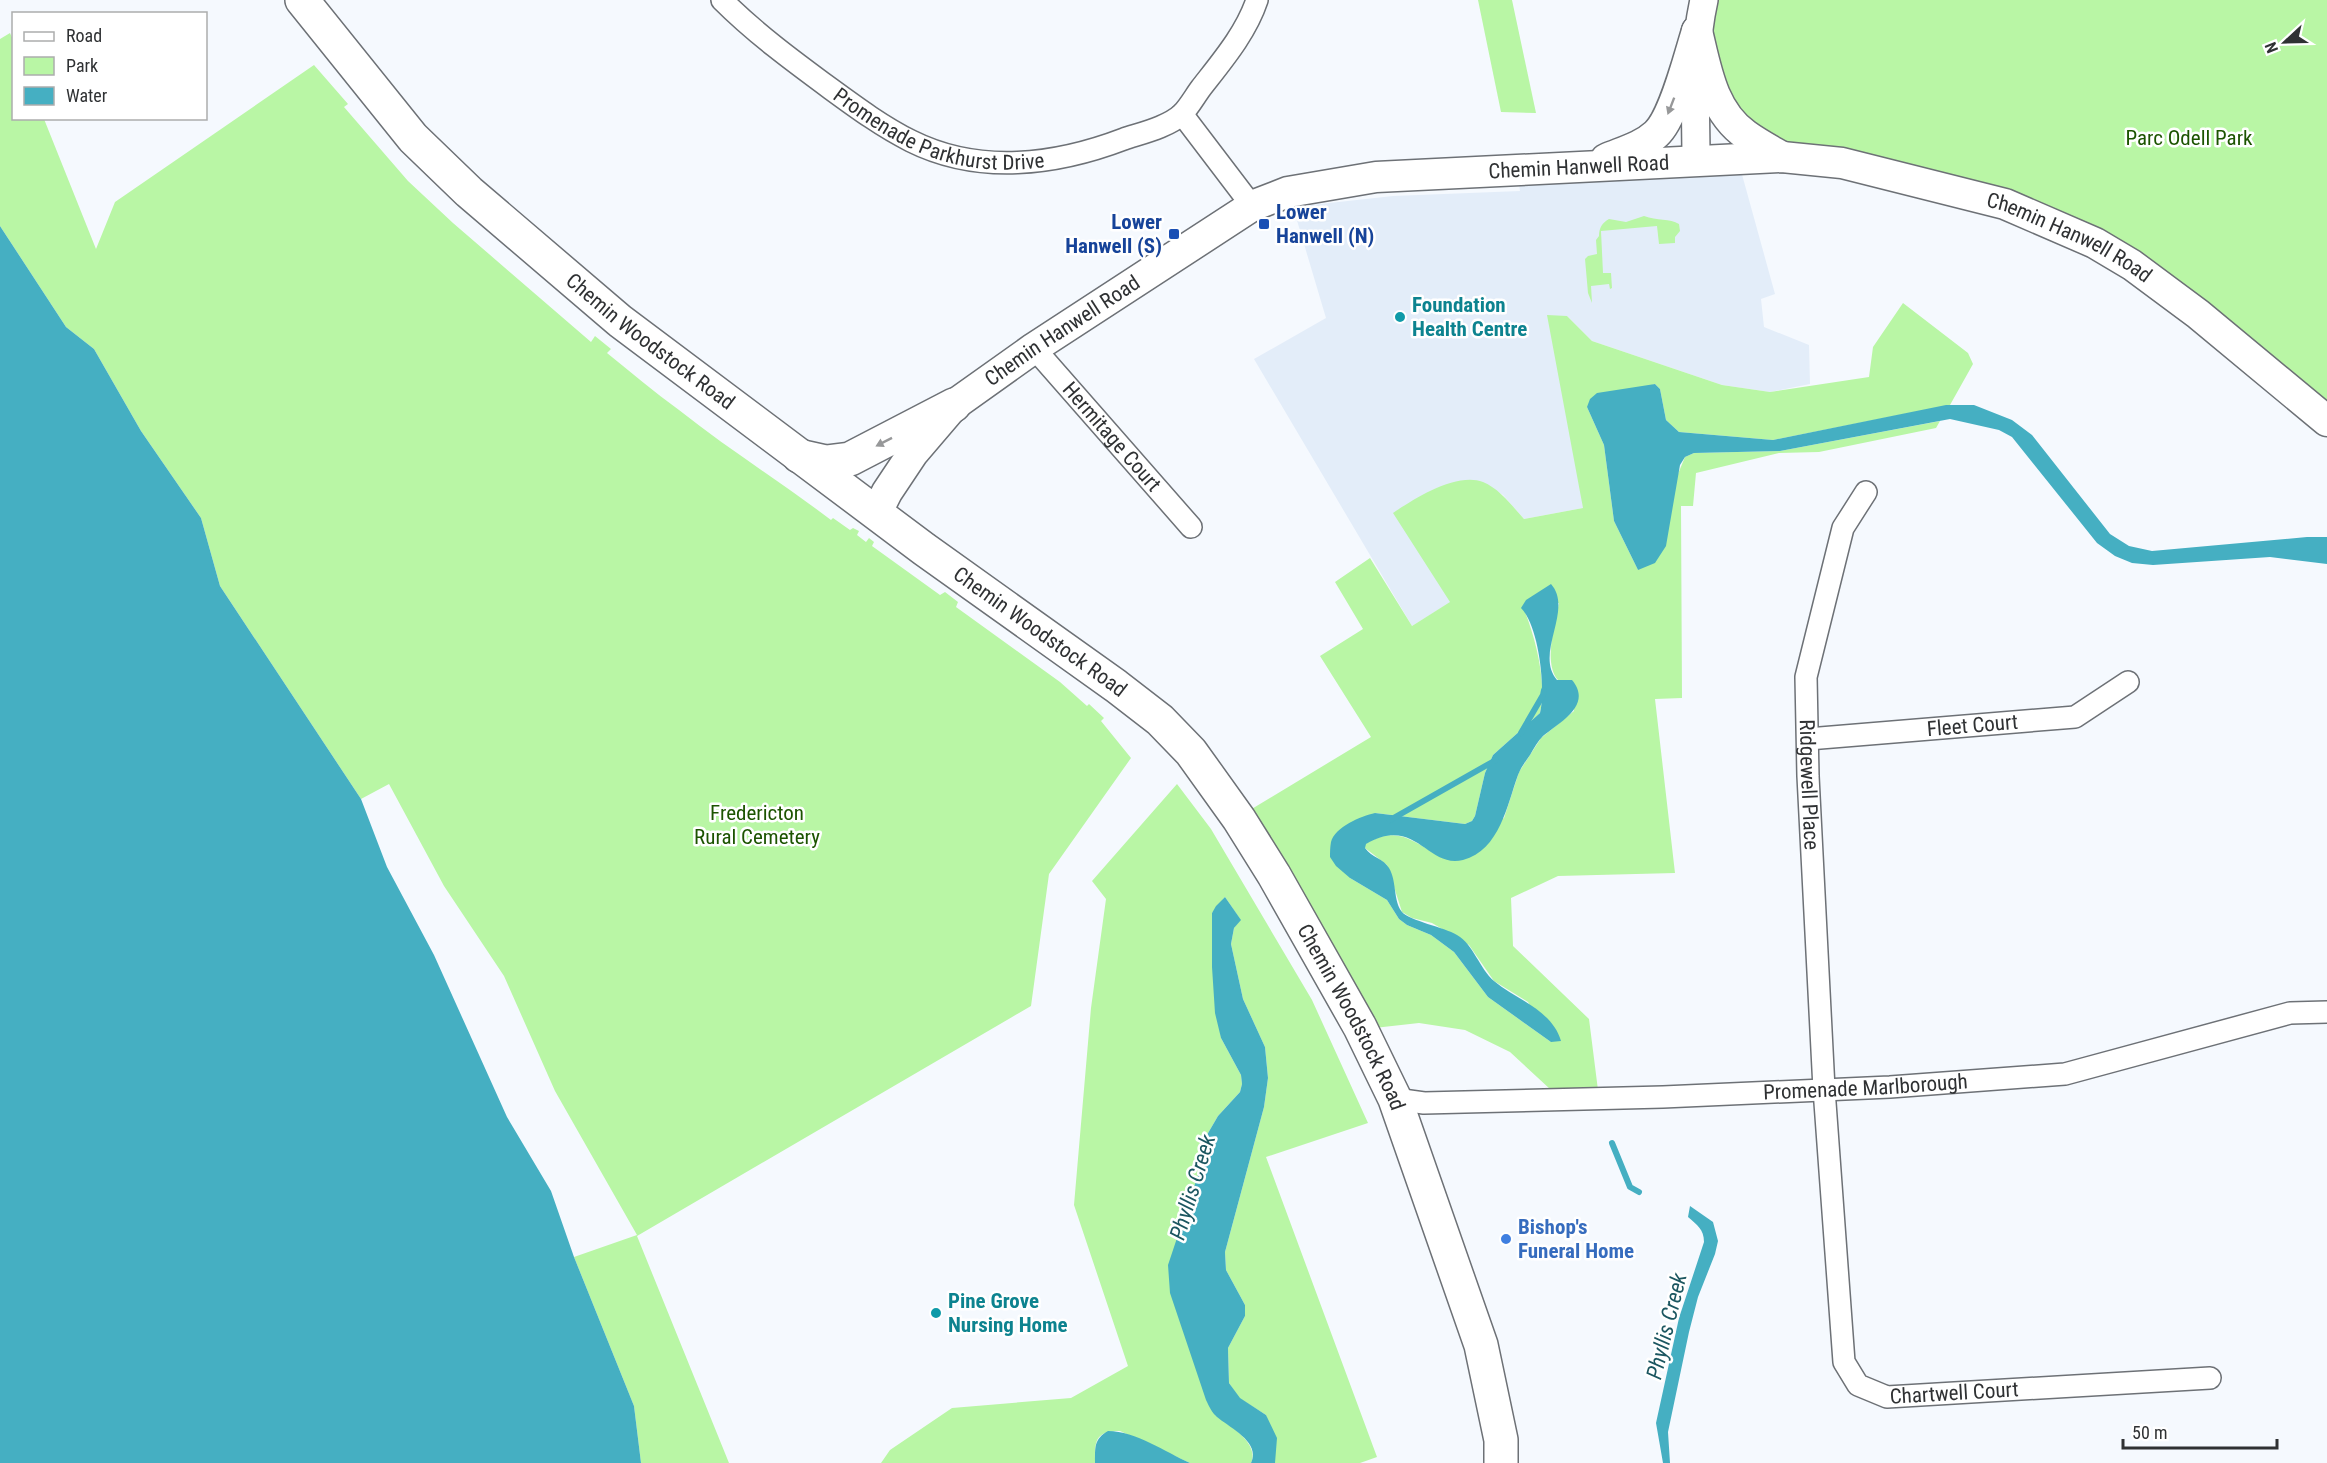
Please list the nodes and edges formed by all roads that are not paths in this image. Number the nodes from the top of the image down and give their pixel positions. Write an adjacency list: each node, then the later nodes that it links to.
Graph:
1 (302, 0): 14 (main road, Chemin Woodstock Road)
2 (722, 0): 6 (street, Promenade Parkhurst Drive)
3 (1257, 0): 6 (street)
4 (1704, 0): 5 (street)
5 (1697, 31): 7 (main road); 8 (street); 9 (main road, one-way to 9)
6 (1182, 114): 10 (street)
7 (1782, 157): 8 (main road, Chemin Hanwell Road); 13 (main road, Chemin Hanwell Road)
8 (1696, 161): 9 (main road, Chemin Hanwell Road)
9 (1588, 166): 10 (main road, Chemin Hanwell Road)
10 (1252, 206): 11 (main road, Chemin Hanwell Road)
11 (1034, 348): 12 (main road, Chemin Hanwell Road); 17 (street, Hermitage Court)
12 (954, 405): 14 (main road, one-way to 14); 16 (main road, Chemin Hanwell Road)
13 (2327, 421)
14 (799, 456): 16 (main road, Chemin Woodstock Road)
15 (1866, 492): 19 (street, Ridgewell Place)
16 (876, 513): 22 (main road, Chemin Woodstock Road)
17 (1191, 527)
18 (2128, 682): 19 (street, Fleet Court)
19 (1808, 739): 21 (street, Ridgewell Place)
20 (2327, 1012): 21 (street, Promenade Marlborough)
21 (1824, 1089): 22 (street, Promenade Marlborough); 23 (street, Chartwell Court)
22 (1395, 1099): 24 (main road, Chemin Woodstock Road)
23 (2210, 1378)
24 (1501, 1463)

